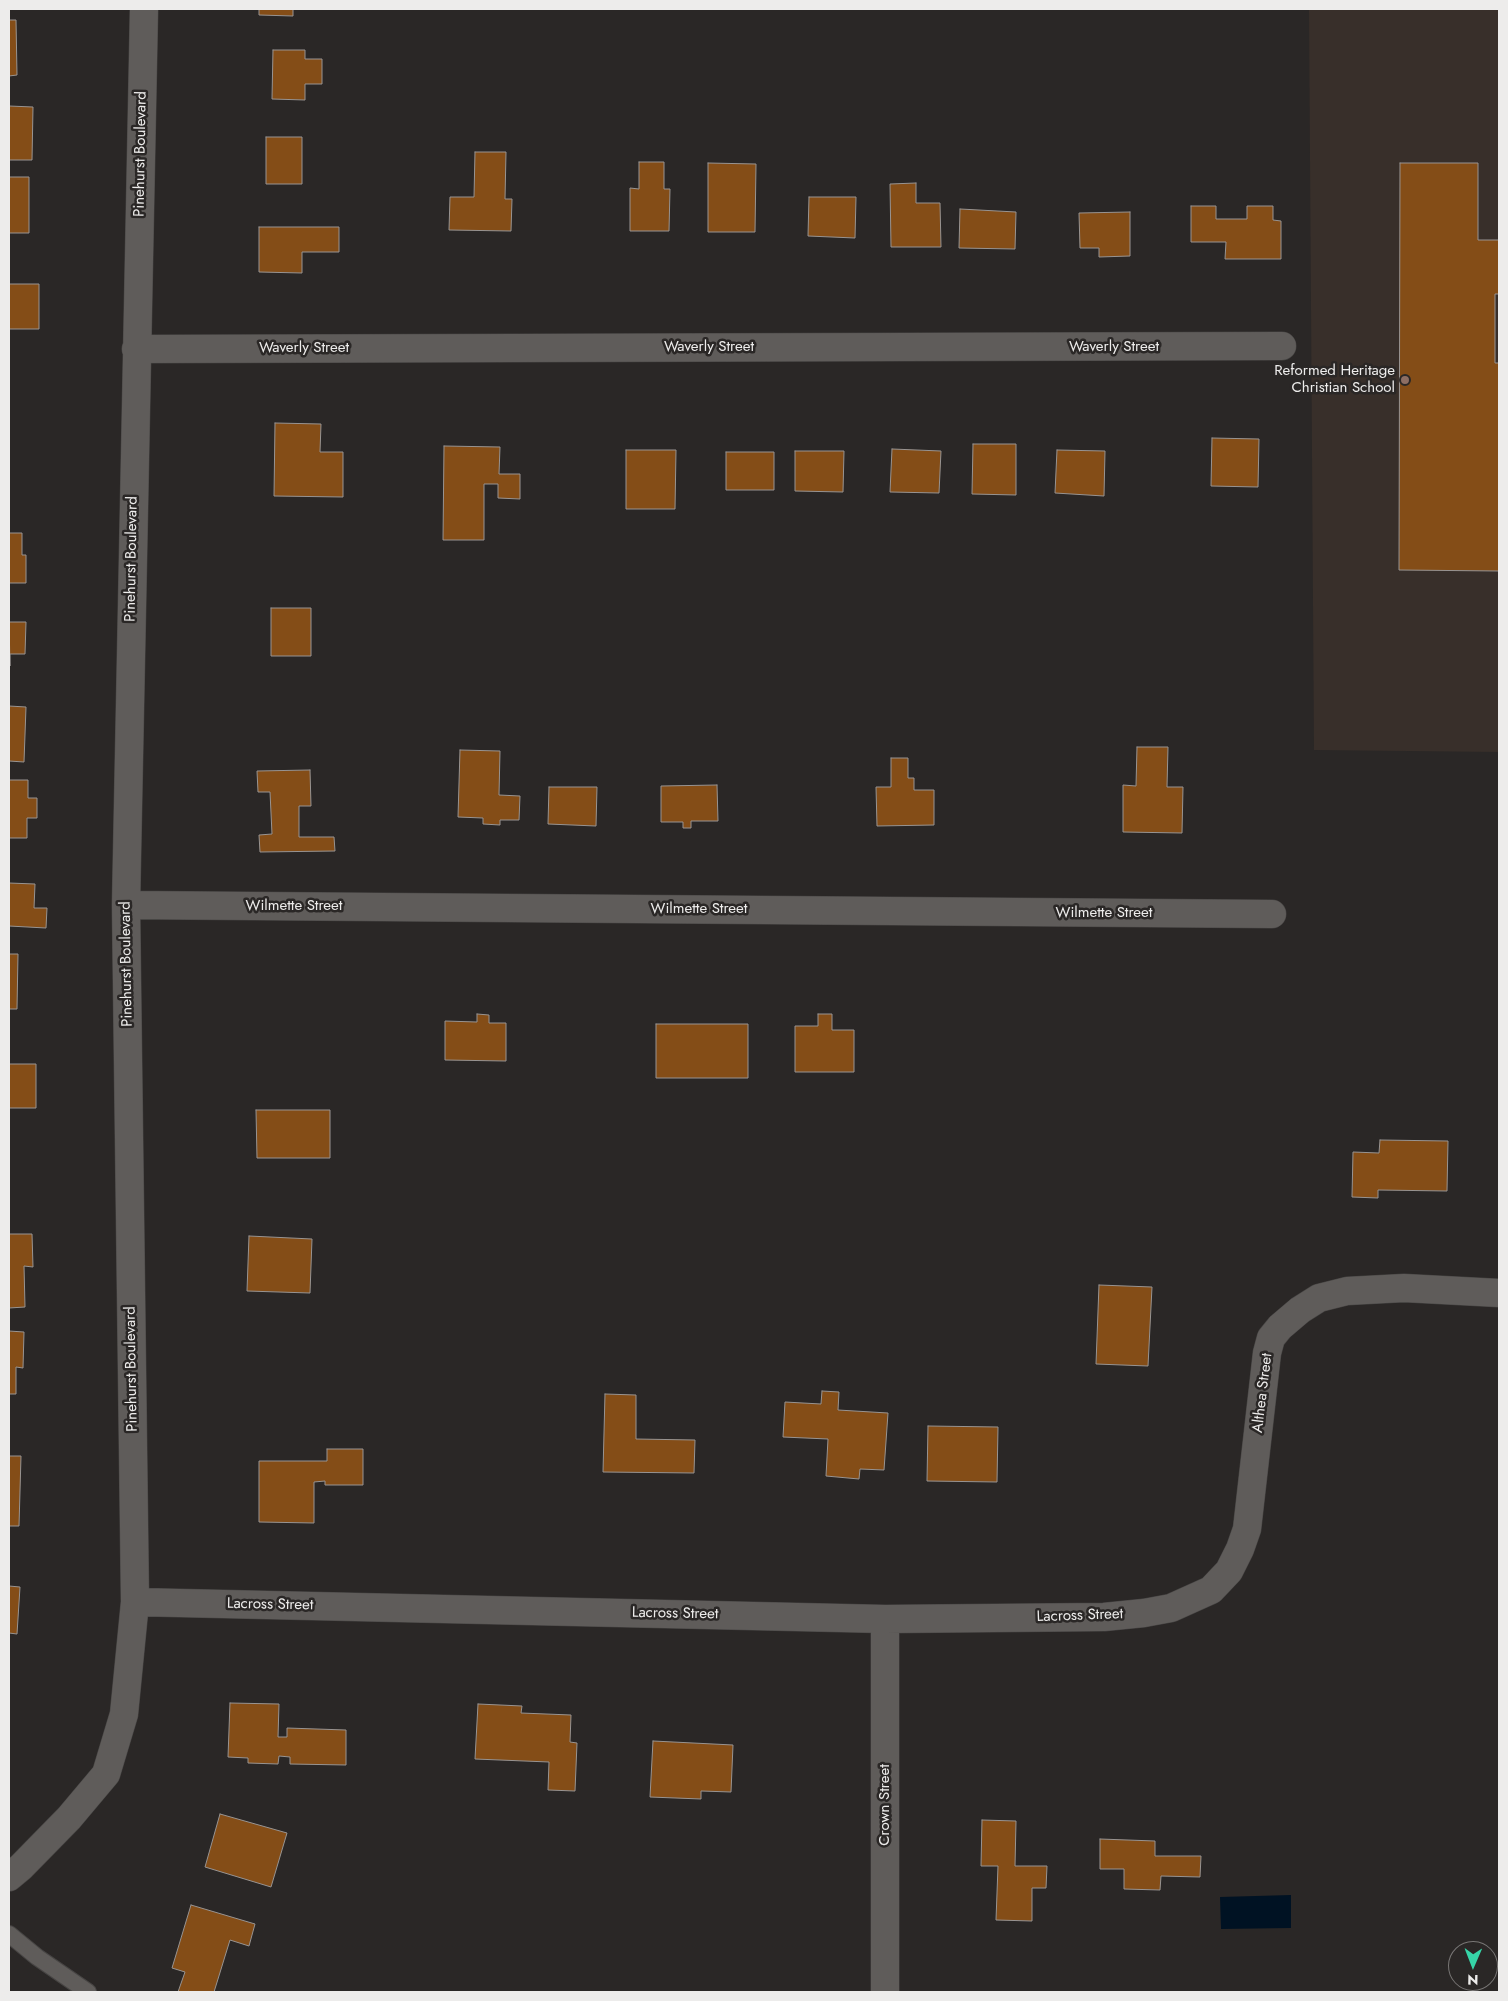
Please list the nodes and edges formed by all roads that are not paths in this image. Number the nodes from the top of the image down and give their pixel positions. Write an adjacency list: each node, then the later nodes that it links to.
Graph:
1 (144, 9): 3 (street, Pinehurst Boulevard)
2 (1282, 346): 3 (street, Waverly Street)
3 (136, 349): 4 (street, Pinehurst Boulevard)
4 (126, 905): 5 (street, Wilmette Street); 8 (street, Pinehurst Boulevard)
5 (1272, 914)
6 (1499, 1293): 7 (street, Althea Street)
7 (1211, 1590): 9 (street, Lacross Street)
8 (135, 1602): 9 (street, Lacross Street); 10 (street, Pinehurst Boulevard)
9 (885, 1619): 13 (street, Crown Street)
10 (9, 1878)
11 (9, 1934): 12 (lane)
12 (88, 1992)
13 (885, 1992)

